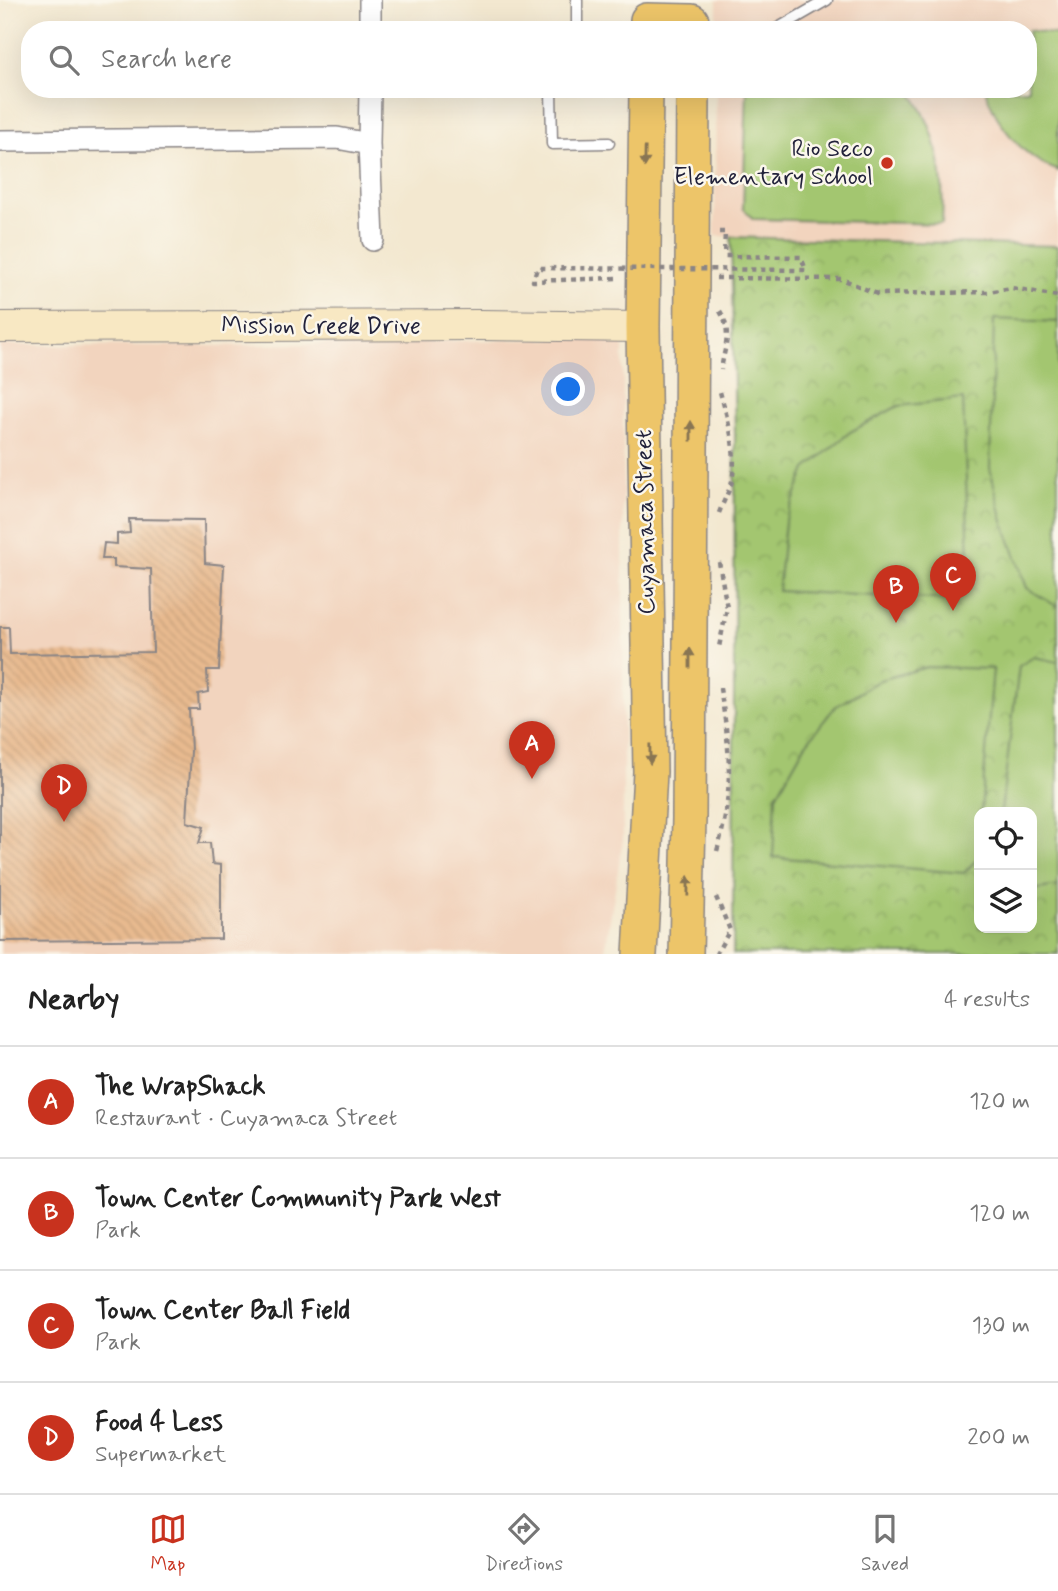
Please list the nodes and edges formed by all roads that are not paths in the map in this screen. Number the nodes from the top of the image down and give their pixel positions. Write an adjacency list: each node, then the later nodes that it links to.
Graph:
1 (370, 0): 6 (street)
2 (577, 0): 7 (lane)
3 (827, 0): 8 (lane)
4 (647, 16): 5 (main road)
5 (692, 17)
6 (370, 21)
7 (577, 21)
8 (791, 21)
9 (370, 98): 15 (street)
10 (551, 98): 14 (lane)
11 (646, 98): 18 (main road, Cuyamaca Street, one-way to 18)
12 (693, 98): 20 (main road, Cuyamaca Street, one-way to 12)
13 (0, 141): 15 (street)
14 (609, 143)
15 (369, 144): 16 (street)
16 (373, 240)
17 (0, 327): 18 (street, Mission Creek Drive)
18 (643, 327): 19 (main road, Cuyamaca Street, one-way to 19)
19 (640, 954)
20 (686, 954)

